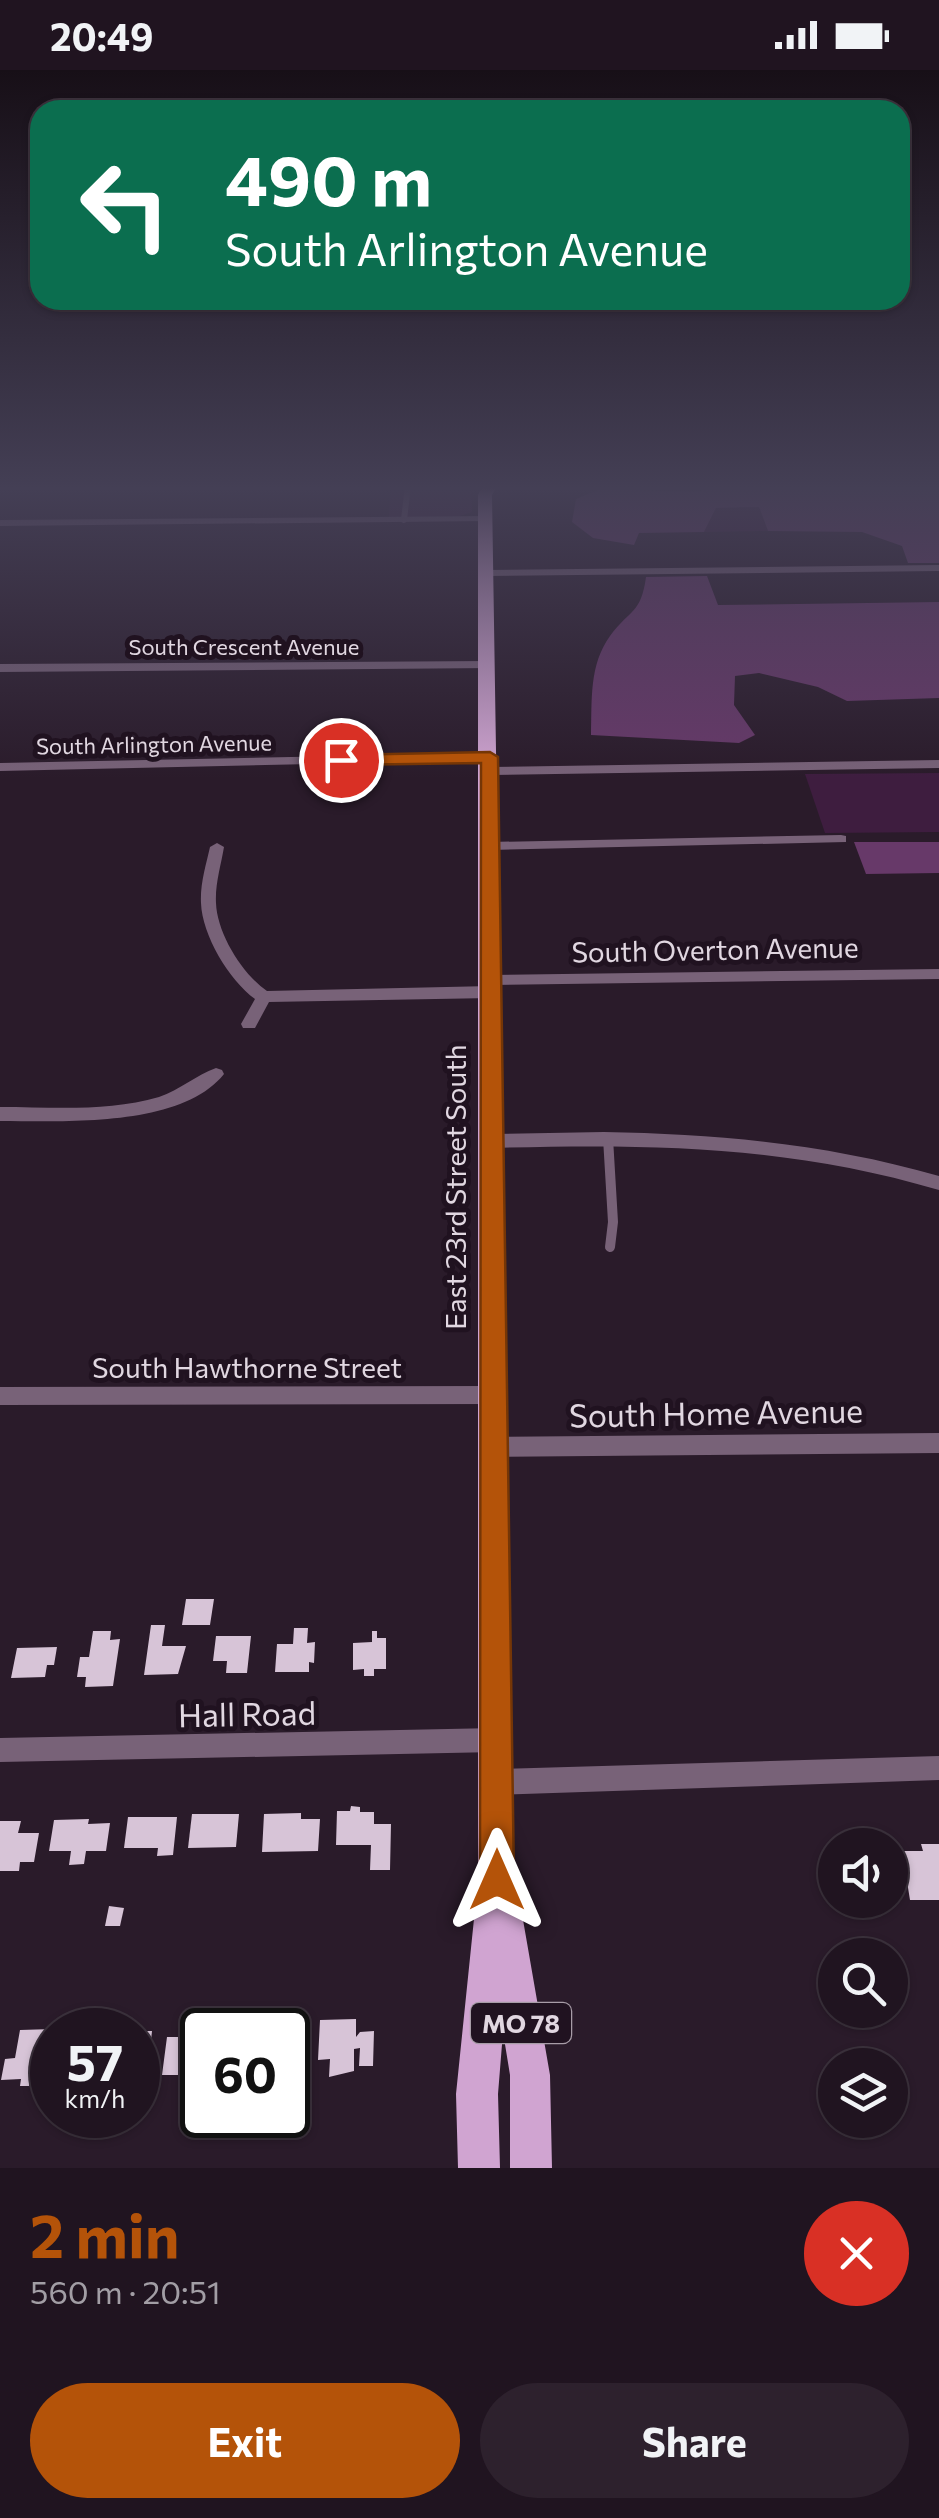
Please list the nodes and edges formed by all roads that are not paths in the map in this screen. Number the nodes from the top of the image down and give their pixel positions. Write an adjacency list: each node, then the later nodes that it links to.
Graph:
1 (486, 583): 2 (main road, East 23rd Street South / MO 78)
2 (489, 666): 3 (street, South Crescent Avenue); 4 (main road, East 23rd Street South / MO 78)
3 (0, 668)
4 (490, 764): 5 (street, South Arlington Avenue); 6 (street, South Arlington Avenue); 8 (main road, East 23rd Street South / MO 78)
5 (939, 764)
6 (0, 767)
7 (841, 840): 8 (street)
8 (490, 846): 11 (main road, East 23rd Street South / MO 78)
9 (217, 847): 12 (street)
10 (939, 974): 11 (street, South Overton Avenue)
11 (491, 986): 12 (street, South Overton Avenue); 17 (main road, East 23rd Street South / MO 78)
12 (264, 998): 13 (street)
13 (249, 1024)
14 (216, 1074): 15 (street)
15 (0, 1114)
16 (608, 1138): 17 (street); 18 (street); 21 (lane)
17 (492, 1141): 23 (main road, East 23rd Street South / MO 78)
18 (904, 1172): 19 (street); 20 (street)
19 (939, 1173)
20 (939, 1183)
21 (610, 1247)
22 (0, 1396): 23 (street, South Hawthorne Street)
23 (494, 1396): 25 (main road, East 23rd Street South / MO 78)
24 (939, 1442): 25 (street, South Home Avenue)
25 (494, 1447): 26 (main road, East 23rd Street South / MO 78)
26 (496, 1740): 27 (street, Hall Road); 29 (main road, East 23rd Street South / MO 78)
27 (0, 1750)
28 (939, 1768): 29 (street)
29 (496, 1782): 30 (main road, East 23rd Street South / MO 78)
30 (497, 1880): 31 (main road, East 23rd Street South / MO 78); 32 (main road, East 23rd Street South / MO 78)
31 (478, 2168)
32 (531, 2168)

